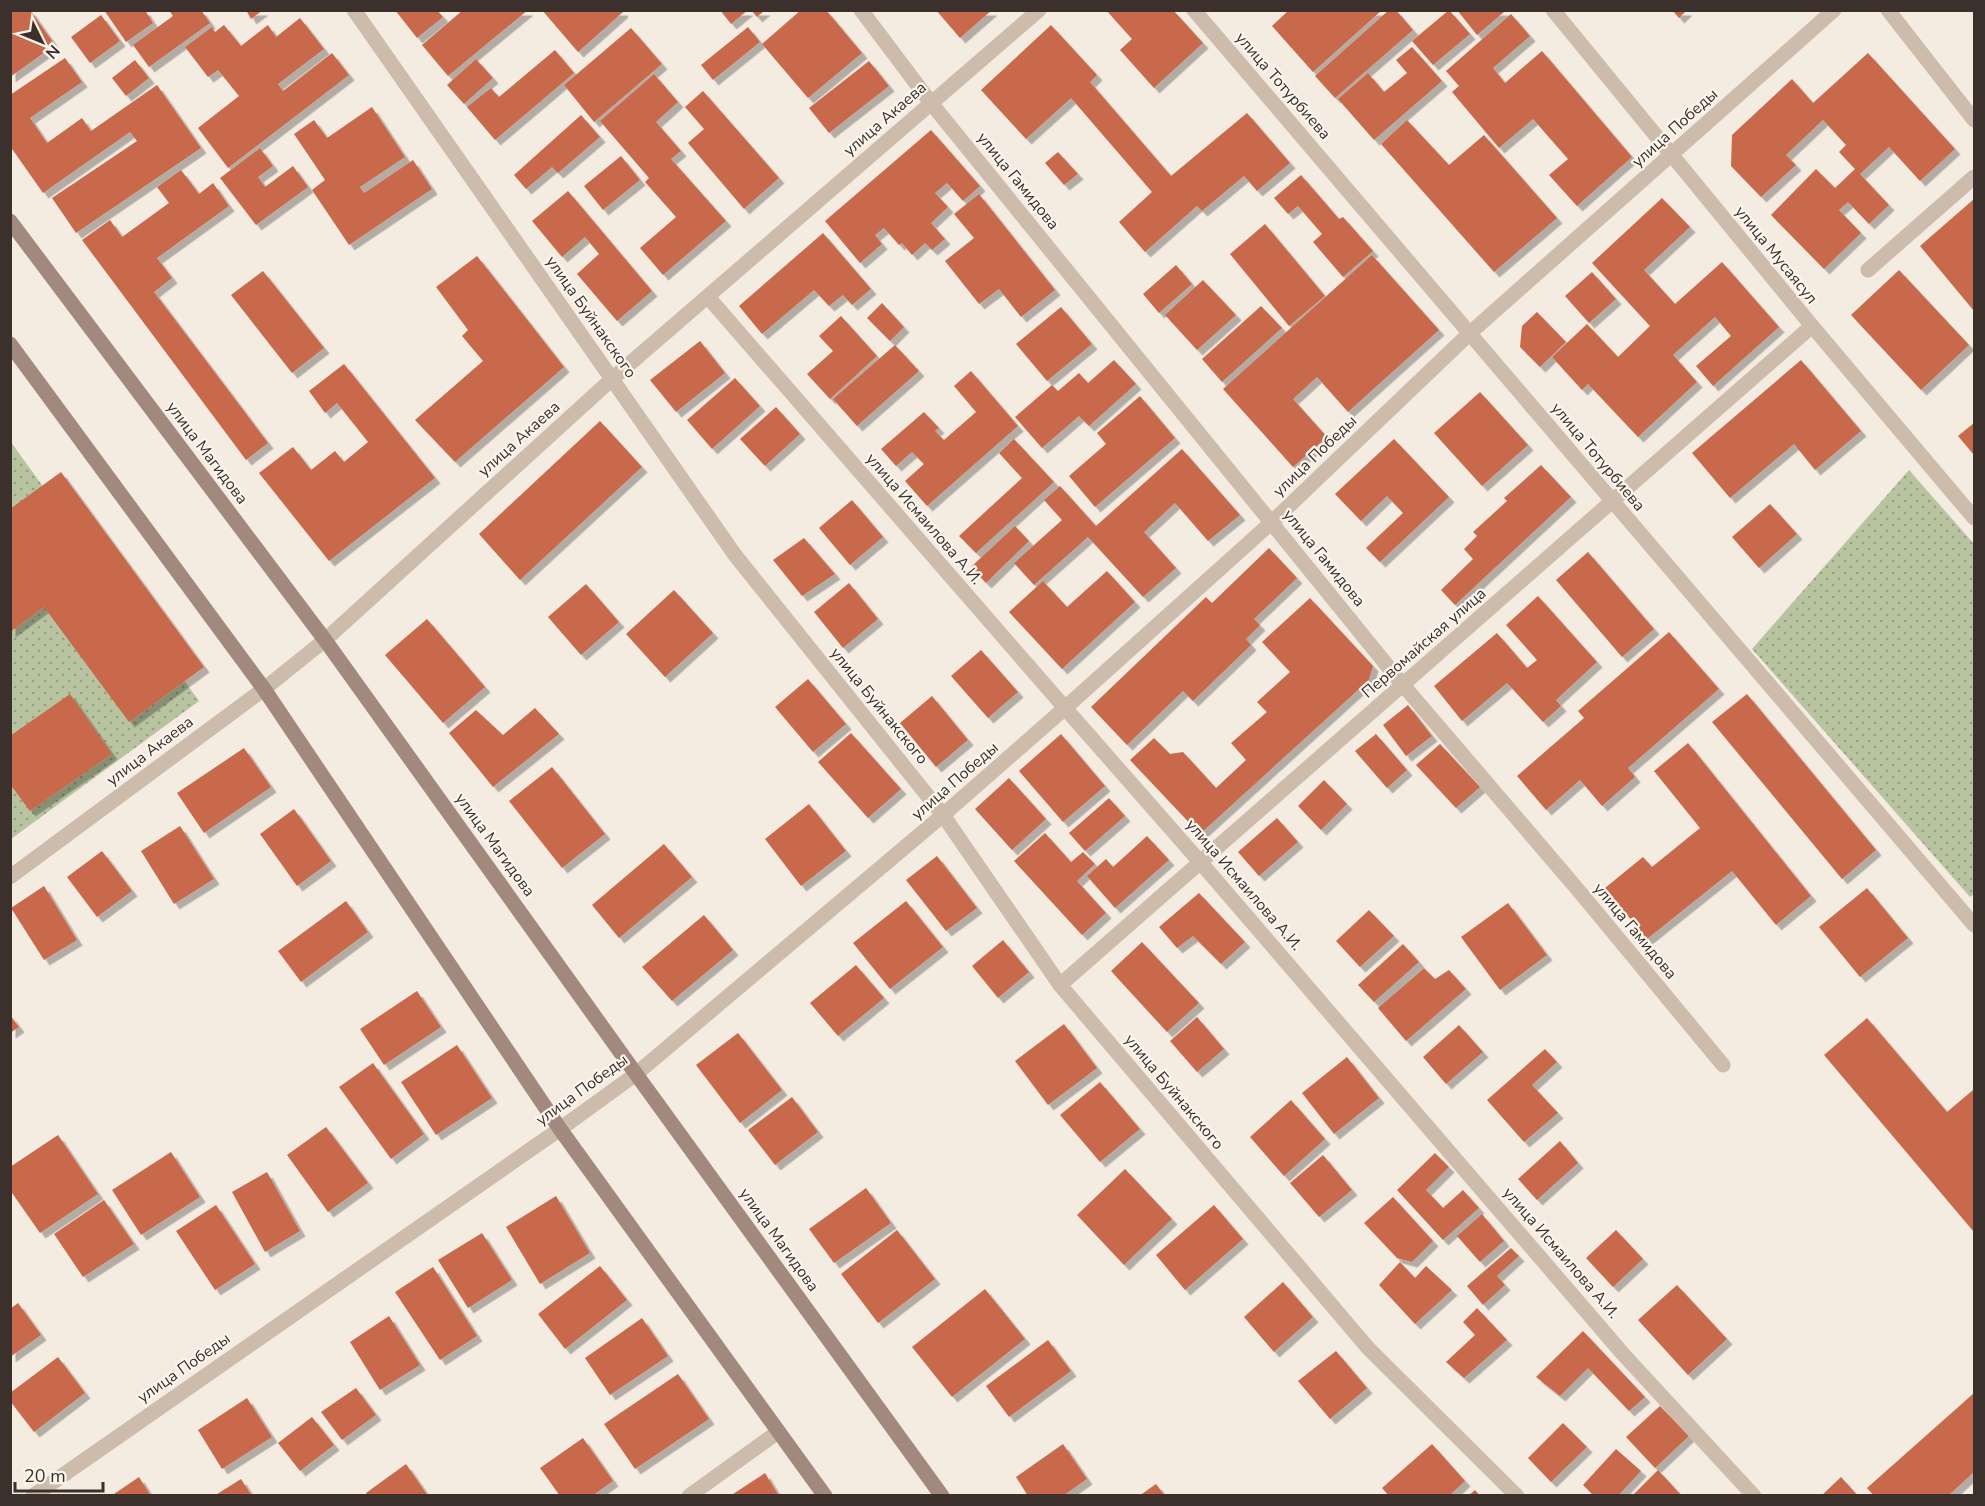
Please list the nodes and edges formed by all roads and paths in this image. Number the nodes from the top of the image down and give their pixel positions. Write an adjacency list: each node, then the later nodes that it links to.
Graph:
1 (354, 10): 18 (street, улица Буйнакского)
2 (861, 10): 8 (street, улица Гамидова)
3 (1039, 10): 8 (street, улица Акаева)
4 (1194, 10): 16 (street, улица Тотурбиева)
5 (1553, 10): 10 (street, улица Мусаясул)
6 (1834, 10): 10 (street, улица Победы)
7 (1888, 10): 9 (street)
8 (931, 103): 14 (street, улица Акаева); 21 (street, улица Гамидова)
9 (1974, 120)
10 (1671, 156): 15 (street, улица Мусаясул); 16 (street, улица Победы)
11 (1974, 177): 13 (street)
12 (10, 221): 22 (main road, улица Магидова)
13 (1868, 270)
14 (708, 297): 18 (street, улица Акаева); 25 (street, улица Исмаилова А.И.)
15 (1812, 326): 19 (street, Первомайская улица); 20 (street, улица Мусаясул)
16 (1470, 333): 19 (street, улица Тотурбиева); 21 (street, улица Победы)
17 (10, 344): 24 (main road)
18 (612, 379): 22 (street, улица Акаева); 26 (street, улица Буйнакского)
19 (1612, 502): 23 (street, Первомайская улица); 29 (street, улица Тотурбиева)
20 (1974, 518)
21 (1272, 522): 23 (street, улица Гамидова); 25 (street, улица Победы)
22 (325, 639): 24 (street, улица Акаева); 32 (main road, улица Магидова)
23 (1403, 685): 27 (street, Первомайская улица); 31 (street, улица Гамидова)
24 (264, 689): 28 (street, улица Акаева); 33 (main road)
25 (1065, 708): 26 (street, улица Победы); 27 (street, улица Исмаилова А.И.)
26 (943, 815): 30 (street, улица Буйнакского); 32 (street, улица Победы)
27 (1201, 863): 30 (street, Первомайская улица); 40 (street, улица Исмаилова А.И.)
28 (10, 877)
29 (1972, 918)
30 (1060, 985): 39 (street, улица Буйнакского)
31 (1723, 1065)
32 (636, 1074): 33 (street, улица Победы); 38 (main road, улица Магидова)
33 (560, 1129): 34 (main road); 35 (street, улица Победы)
34 (777, 1432): 36 (street); 37 (main road)
35 (33, 1496)
36 (689, 1496)
37 (825, 1496)
38 (942, 1496)
39 (1517, 1496)
40 (1754, 1496)

